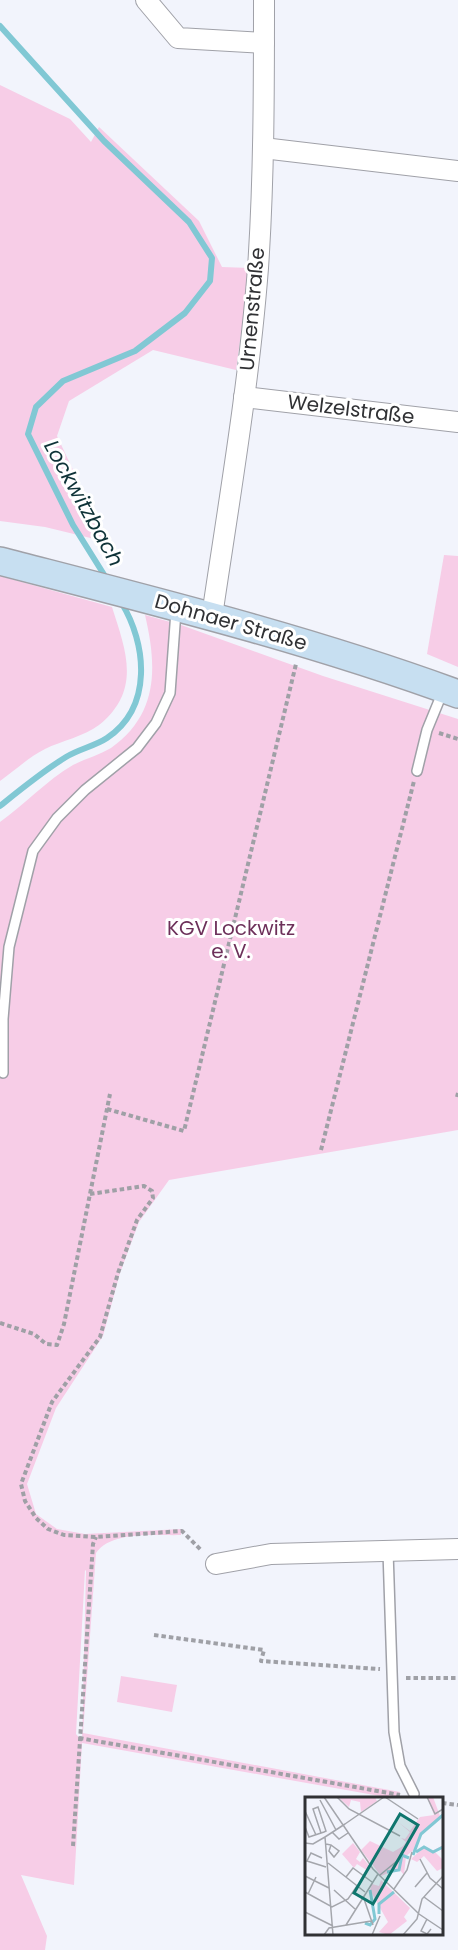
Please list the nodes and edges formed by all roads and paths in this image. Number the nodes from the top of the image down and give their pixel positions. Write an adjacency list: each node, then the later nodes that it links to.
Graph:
1 (146, 0): 3 (street)
2 (264, 0): 3 (street, Urnenstraße)
3 (264, 44): 4 (street, Urnenstraße)
4 (263, 148): 5 (street); 6 (street, Urnenstraße)
5 (458, 171)
6 (244, 397): 7 (street, Welzelstraße); 10 (street, Urnenstraße)
7 (458, 422)
8 (0, 561): 9 (main road, Dohnaer Straße)
9 (173, 605): 10 (main road, Dohnaer Straße); 14 (lane)
10 (212, 616): 12 (main road, Dohnaer Straße)
11 (296, 665): 16 (path)
12 (451, 692): 13 (lane)
13 (417, 771): 17 (path)
14 (3, 1073)
15 (110, 1094): 16 (path)
16 (107, 1109): 18 (path)
17 (321, 1150)
18 (90, 1194): 19 (path); 20 (path)
19 (0, 1323)
20 (96, 1537): 23 (path); 28 (path)
21 (458, 1549): 22 (street)
22 (388, 1551): 23 (street); 25 (lane)
23 (216, 1564)
24 (154, 1635): 25 (path)
25 (392, 1670): 29 (lane)
26 (406, 1678): 27 (path)
27 (458, 1678)
28 (79, 1738): 29 (path); 32 (path)
29 (410, 1795)
30 (443, 1803): 31 (path)
31 (458, 1805)
32 (73, 1846)

